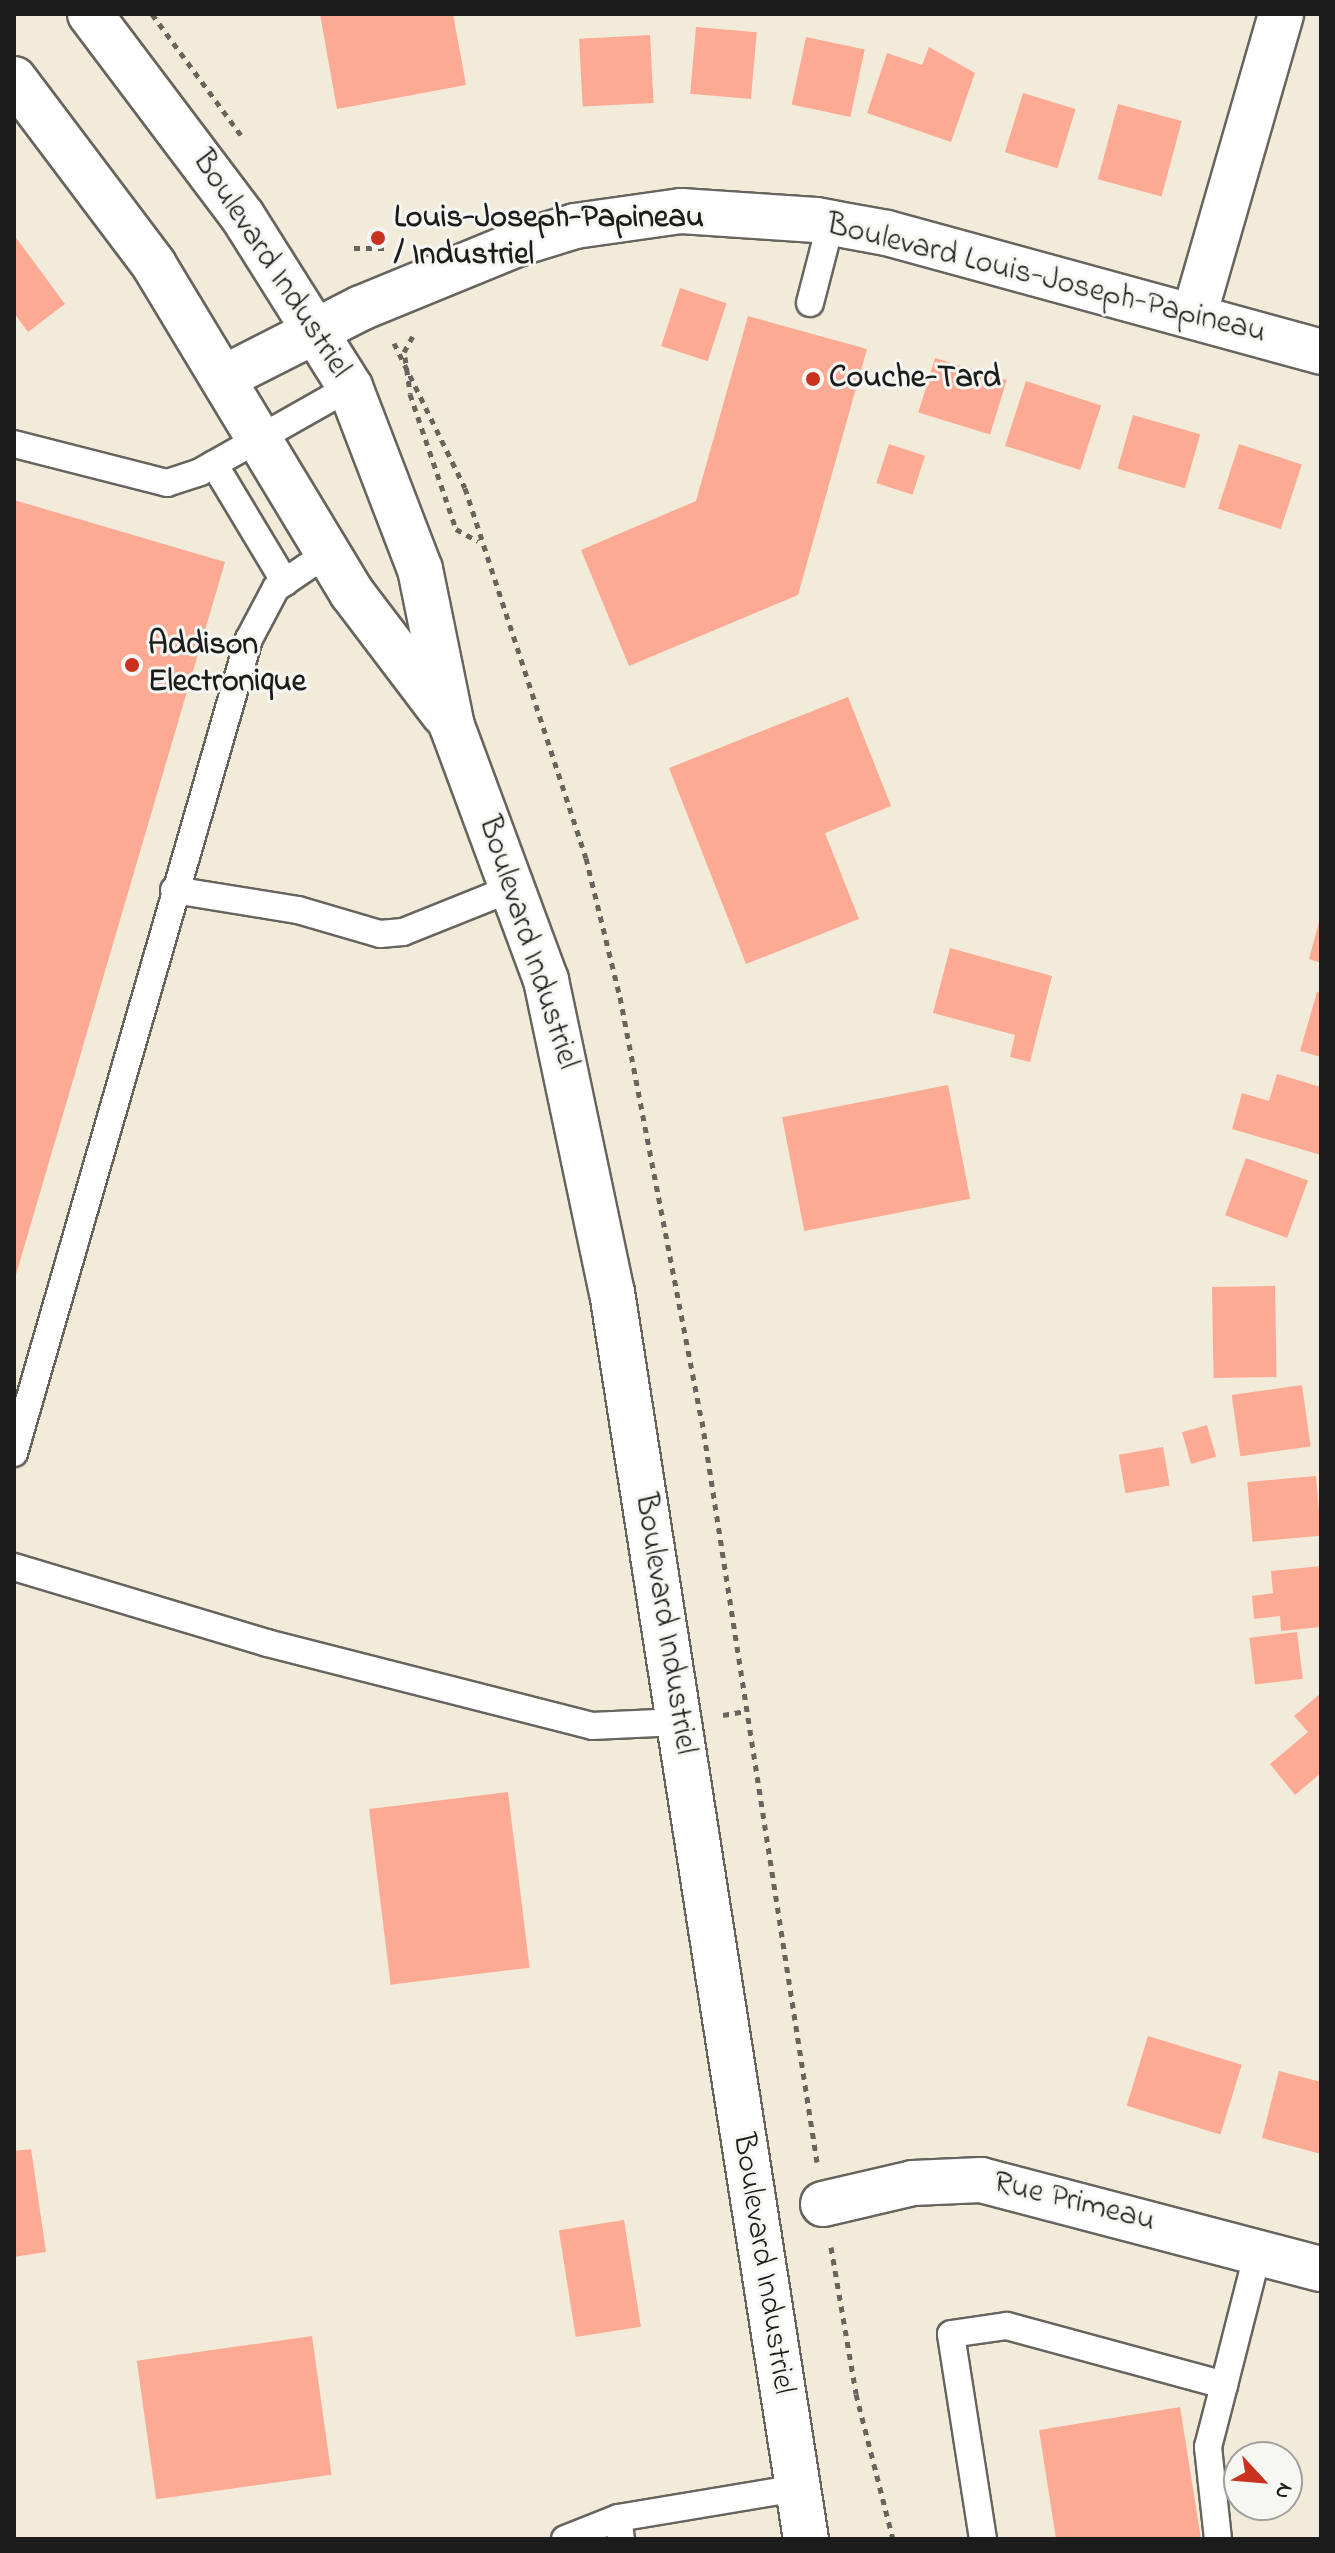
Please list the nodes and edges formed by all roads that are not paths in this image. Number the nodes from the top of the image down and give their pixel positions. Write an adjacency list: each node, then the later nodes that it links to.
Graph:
1 (90, 14): 7 (street, Boulevard Industriel)
2 (1281, 14): 6 (street)
3 (14, 79): 9 (street, Boulevard Industriel)
4 (831, 222): 5 (lane); 6 (street, Boulevard Louis-Joseph-Papineau); 7 (street, Boulevard Louis-Joseph-Papineau)
5 (810, 303)
6 (1194, 316): 8 (street, Boulevard Louis-Joseph-Papineau)
7 (317, 329): 9 (street, Boulevard Louis-Joseph-Papineau); 10 (street, Boulevard Industriel)
8 (1321, 352)
9 (227, 376): 11 (street, Boulevard Industriel)
10 (350, 387): 11 (lane); 16 (street, Boulevard Industriel)
11 (261, 435): 13 (lane); 14 (street, Boulevard Industriel)
12 (14, 444): 13 (lane)
13 (214, 464): 15 (lane)
14 (329, 552): 15 (lane); 16 (street, Boulevard Industriel)
15 (285, 582): 18 (lane)
16 (452, 726): 17 (street, Boulevard Industriel)
17 (513, 888): 18 (lane); 21 (street, Boulevard Industriel)
18 (174, 890): 19 (lane)
19 (14, 1453)
20 (14, 1567): 21 (lane)
21 (679, 1722): 26 (street, Boulevard Industriel)
22 (823, 2204): 23 (street, Rue Primeau)
23 (1258, 2252): 24 (street, Rue Primeau); 25 (lane)
24 (1321, 2269)
25 (1224, 2385): 30 (lane); 31 (lane)
26 (798, 2488): 27 (lane); 29 (street, Boulevard Industriel)
27 (620, 2529): 28 (lane)
28 (565, 2539)
29 (806, 2539)
30 (983, 2539)
31 (1218, 2539)

